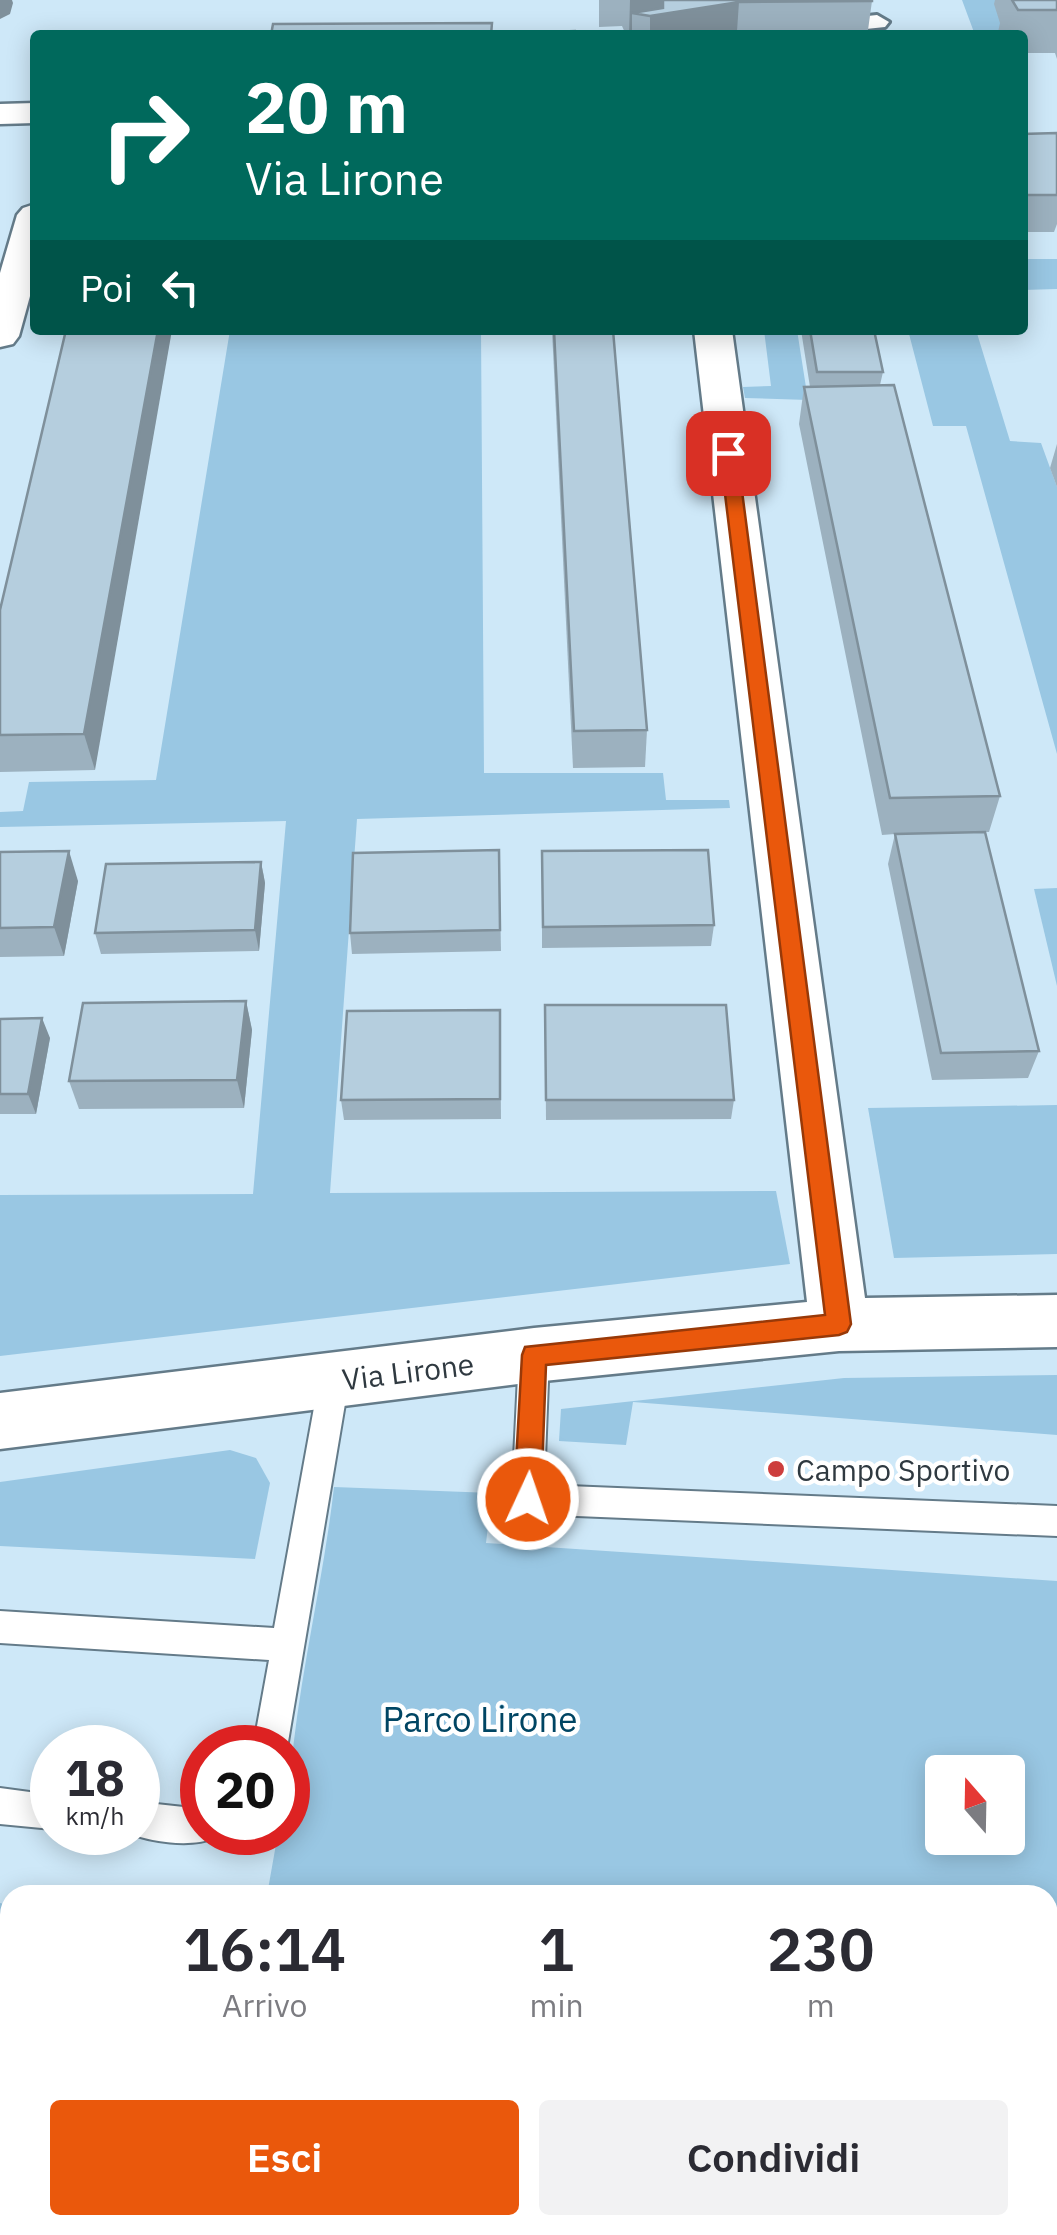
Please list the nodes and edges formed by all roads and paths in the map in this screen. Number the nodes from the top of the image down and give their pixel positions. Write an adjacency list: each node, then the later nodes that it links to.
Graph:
1 (30, 113): 2 (street)
2 (0, 114)
3 (30, 232): 5 (street)
4 (714, 335): 7 (street)
5 (0, 336)
6 (1057, 1321): 7 (street, Via Lirone)
7 (839, 1324): 8 (street, Via Lirone)
8 (534, 1355): 9 (street, Via Lirone); 11 (lane)
9 (334, 1380): 10 (street, Via Lirone); 13 (lane)
10 (0, 1421)
11 (1057, 1521)
12 (0, 1627): 13 (lane)
13 (288, 1646): 14 (lane)
14 (274, 1725)
15 (0, 1806): 16 (lane)
16 (30, 1809)

